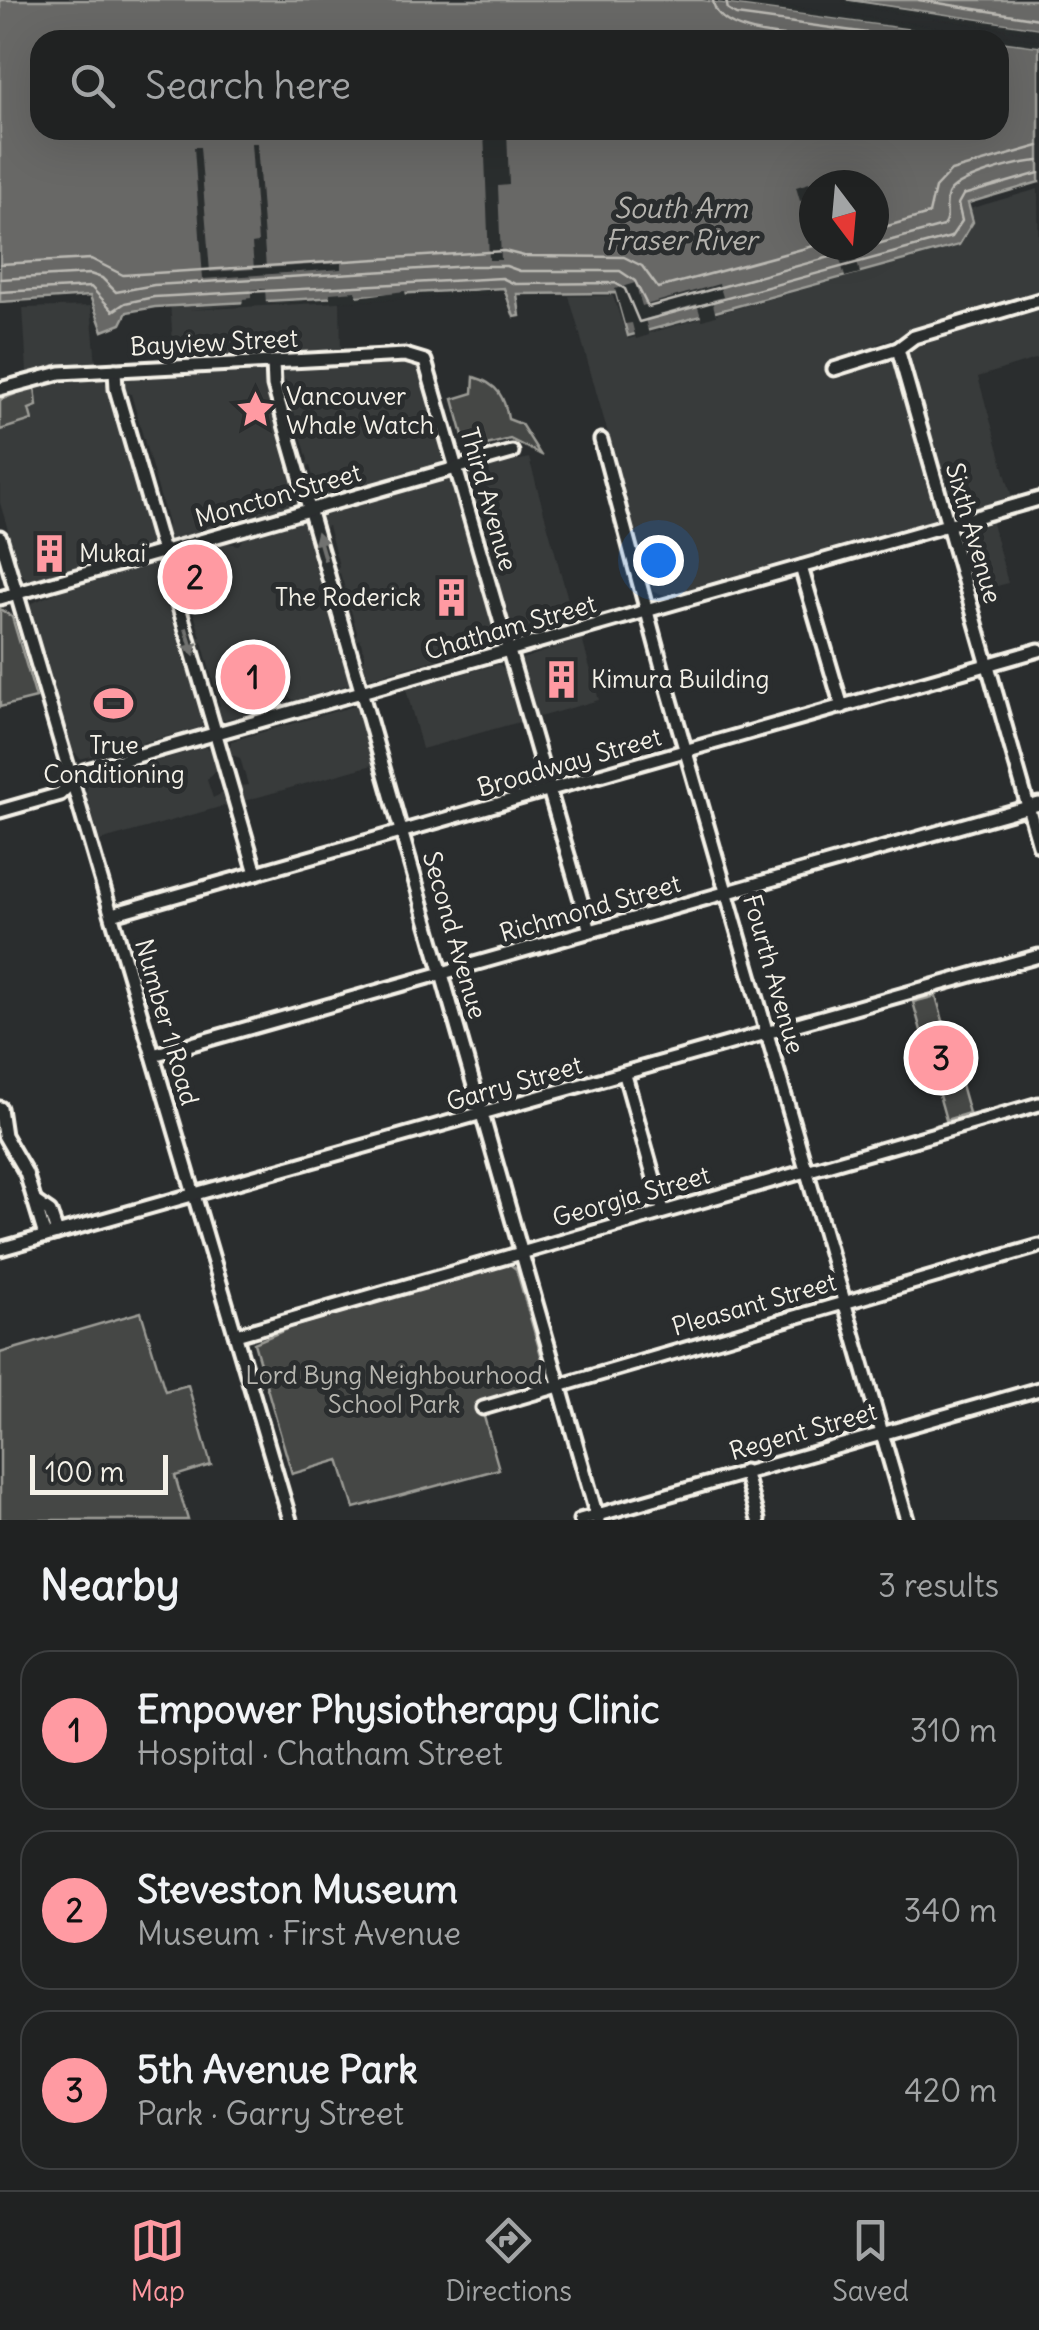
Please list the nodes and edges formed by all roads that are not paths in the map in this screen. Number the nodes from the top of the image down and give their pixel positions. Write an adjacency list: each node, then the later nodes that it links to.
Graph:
1 (1039, 300): 2 (street)
2 (898, 349): 5 (street); 13 (street, Sixth Avenue)
3 (273, 362): 4 (street, Bayview Street); 6 (street, Bayview Street); 12 (street, Second Avenue)
4 (428, 366): 10 (street, Third Avenue)
5 (834, 368)
6 (115, 370): 7 (street, Bayview Street); 15 (street)
7 (0, 389)
8 (602, 440): 19 (street, Fourth Avenue)
9 (512, 452): 10 (street, Moncton Street)
10 (456, 467): 12 (street, Moncton Street); 21 (street, Third Avenue)
11 (1039, 499): 13 (street, Chatham Street)
12 (310, 509): 15 (street, Moncton Street); 23 (street, Second Avenue, one-way to 12)
13 (948, 525): 16 (street, Chatham Street); 22 (street, Sixth Avenue)
14 (0, 537): 17 (street, Number 1 Road)
15 (162, 551): 17 (street, Moncton Street); 25 (street, one-way to 25)
16 (802, 567): 19 (street, Chatham Street); 24 (street)
17 (17, 593): 18 (street, Moncton Street); 27 (street, Number 1 Road)
18 (0, 598)
19 (650, 610): 21 (street, Chatham Street); 26 (street, Fourth Avenue)
20 (1039, 650): 22 (street, Broadway Street)
21 (508, 651): 23 (street, Chatham Street); 28 (street, Third Avenue)
22 (987, 664): 24 (street, Broadway Street); 29 (street, Sixth Avenue)
23 (363, 692): 25 (street, Chatham Street); 31 (street, Second Avenue)
24 (842, 707): 26 (street, Broadway Street)
25 (216, 734): 27 (street, Chatham Street); 33 (street)
26 (687, 751): 28 (street, Broadway Street); 34 (street, Fourth Avenue)
27 (71, 783): 30 (street, Chatham Street); 35 (street, Number 1 Road)
28 (550, 792): 31 (street, Broadway Street); 36 (street, Third Avenue)
29 (1034, 805): 32 (street, Sixth Avenue); 34 (street, Richmond Street)
30 (0, 811)
31 (402, 832): 33 (street, Broadway Street); 38 (street, Second Avenue)
32 (1039, 845)
33 (256, 873): 35 (street, Broadway Street)
34 (728, 892): 36 (street, Richmond Street); 39 (street, Fourth Avenue)
35 (112, 914): 40 (street, Number 1 Road)
36 (590, 931): 38 (street, Richmond Street)
37 (1039, 956): 39 (street, Garry Street)
38 (442, 973): 40 (street, Richmond Street); 44 (street, Second Avenue)
39 (768, 1034): 41 (street, Garry Street); 45 (street, Fourth Avenue)
40 (153, 1055): 46 (street, Number 1 Road)
41 (625, 1075): 44 (street, Garry Street); 47 (street)
42 (1039, 1104): 45 (street, Georgia Street)
43 (0, 1108): 48 (street)
44 (482, 1116): 46 (street, Garry Street); 51 (street, Second Avenue)
45 (806, 1170): 47 (street, Georgia Street); 52 (street, Fourth Avenue)
46 (194, 1194): 48 (street, Garry Street); 53 (street, Number 1 Road)
47 (663, 1210): 51 (street, Georgia Street)
48 (51, 1234): 50 (street, Garry Street)
49 (1039, 1246): 52 (street, Pleasant Street)
50 (0, 1250)
51 (521, 1251): 53 (street, Georgia Street); 54 (street, Second Avenue)
52 (844, 1302): 54 (street, Pleasant Street); 57 (street, Fourth Avenue)
53 (236, 1335): 60 (street, Number 1 Road)
54 (559, 1385): 56 (street, Pleasant Street); 59 (street, Second Avenue)
55 (1039, 1389): 57 (street, Regent Street)
56 (483, 1408)
57 (882, 1433): 58 (street, Regent Street); 63 (street, Fourth Avenue)
58 (744, 1471): 59 (street, Regent Street); 62 (street)
59 (597, 1518): 61 (street, Regent Street)
60 (290, 1520)
61 (580, 1520)
62 (758, 1520)
63 (908, 1520)

